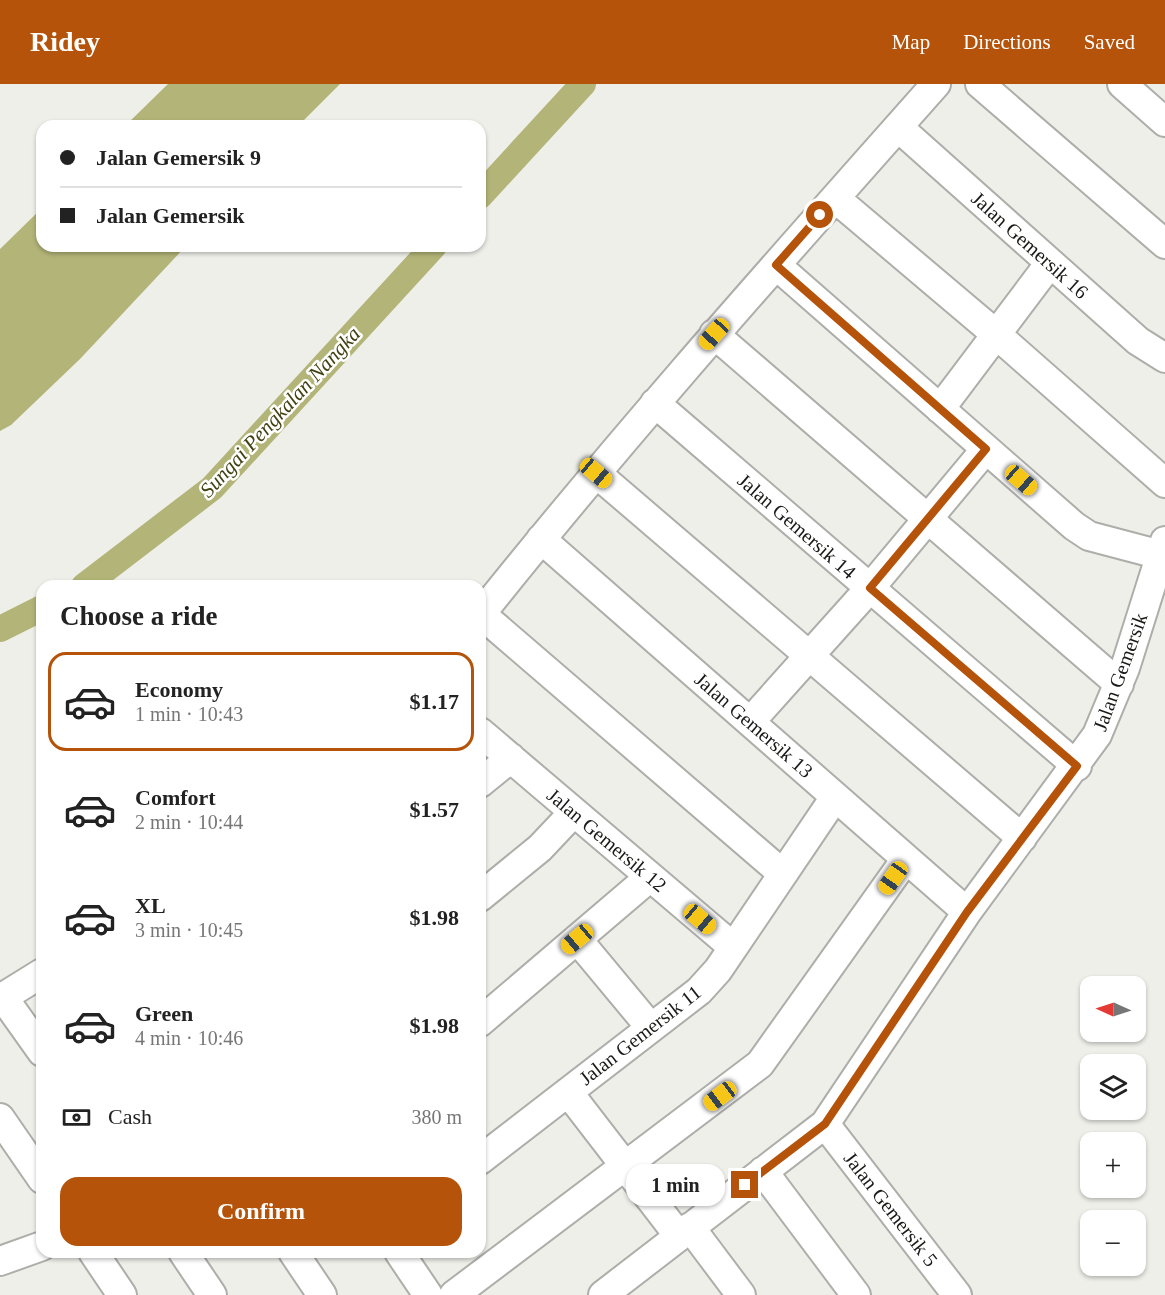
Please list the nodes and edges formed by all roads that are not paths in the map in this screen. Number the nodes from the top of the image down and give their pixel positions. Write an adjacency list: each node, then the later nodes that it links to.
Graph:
1 (936, 84): 5 (street)
2 (980, 84): 7 (street)
3 (1122, 84): 4 (street)
4 (1165, 122)
5 (898, 127): 6 (street); 8 (street, Jalan Gemersik 16)
6 (835, 198): 9 (street); 11 (street)
7 (1165, 244)
8 (1050, 263): 11 (street); 12 (street, Jalan Gemersik 16)
9 (776, 265): 10 (street); 14 (street)
10 (714, 334): 13 (street); 18 (street)
11 (997, 334): 14 (street); 17 (street)
12 (1165, 358)
13 (655, 403): 16 (street); 21 (street, Jalan Gemersik 14)
14 (940, 409): 15 (street)
15 (986, 449): 18 (street); 20 (street)
16 (596, 473): 19 (street); 24 (street)
17 (1165, 483)
18 (928, 519): 21 (street); 25 (street)
19 (541, 539): 22 (street); 26 (street, Jalan Gemersik 13)
20 (1163, 548): 25 (street, Jalan Gemersik)
21 (870, 588): 24 (street); 29 (street, Jalan Gemersik 14)
22 (486, 608)
23 (486, 620): 35 (street)
24 (809, 655): 26 (street); 33 (street)
25 (1119, 684): 29 (street, Jalan Gemersik)
26 (750, 722): 31 (street, Jalan Gemersik 13)
27 (486, 737): 28 (street, Jalan Gemersik 12)
28 (511, 758): 30 (street); 32 (street, Jalan Gemersik 12)
29 (1077, 766): 33 (street, Jalan Gemersik)
30 (486, 778)
31 (836, 797): 34 (street, Jalan Gemersik 13); 35 (street, Jalan Gemersik 11)
32 (574, 812): 36 (street, Jalan Gemersik 12); 37 (street)
33 (1022, 838): 38 (street, Jalan Gemersik)
34 (906, 859): 38 (street, Jalan Gemersik 13); 50 (street)
35 (783, 874): 40 (street, Jalan Gemersik 11)
36 (650, 877): 39 (street); 40 (street, Jalan Gemersik 12)
37 (486, 892)
38 (967, 912): 48 (street, Jalan Gemersik)
39 (577, 939): 43 (street); 44 (street)
40 (733, 947): 44 (street, Jalan Gemersik 11)
41 (36, 978): 42 (street)
42 (2, 998): 45 (street)
43 (486, 1017)
44 (651, 1028): 46 (street, Jalan Gemersik 11)
45 (36, 1044)
46 (568, 1092): 49 (street, Jalan Gemersik 11); 50 (street)
47 (0, 1118): 51 (street)
48 (825, 1124): 52 (street, Jalan Gemersik); 68 (street, Jalan Gemersik 5)
49 (486, 1155)
50 (626, 1167): 53 (street); 64 (street)
51 (36, 1170)
52 (763, 1171): 53 (street, Jalan Gemersik); 67 (street)
53 (685, 1232): 65 (street, Jalan Gemersik); 66 (street)
54 (36, 1248): 59 (street)
55 (97, 1258): 60 (street)
56 (187, 1258): 61 (street)
57 (297, 1258): 62 (street)
58 (403, 1258): 63 (street)
59 (0, 1261)
60 (122, 1295)
61 (213, 1295)
62 (322, 1295)
63 (428, 1295)
64 (454, 1295)
65 (603, 1295)
66 (741, 1295)
67 (856, 1295)
68 (957, 1295)

